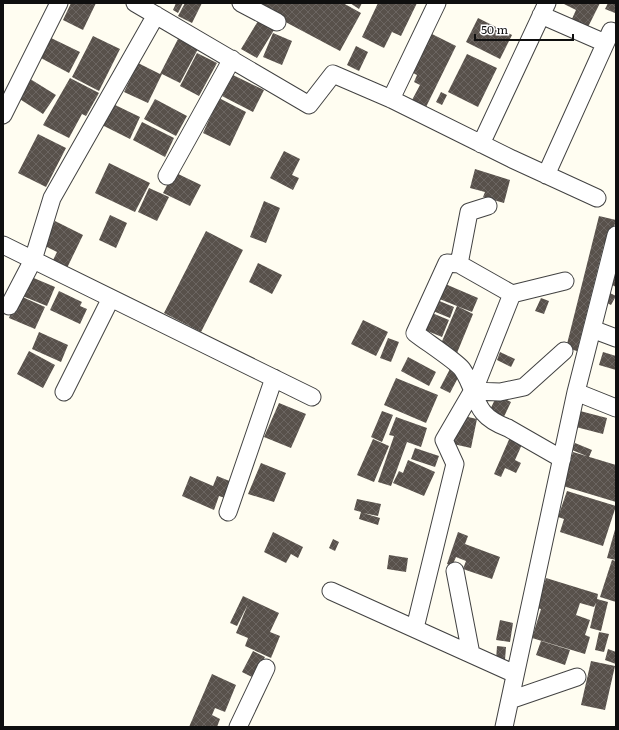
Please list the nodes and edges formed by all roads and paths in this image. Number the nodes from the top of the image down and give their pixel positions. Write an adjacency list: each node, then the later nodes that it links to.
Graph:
1 (59, 3): 10 (street)
2 (135, 3): 6 (street)
3 (241, 3): 7 (street)
4 (437, 3): 9 (street)
5 (544, 9): 11 (street); 12 (street)
6 (156, 15): 8 (street); 18 (street)
7 (277, 22)
8 (232, 60): 9 (street); 13 (street)
9 (391, 99): 11 (street)
10 (3, 115)
11 (481, 144): 12 (street)
12 (546, 175): 14 (street)
13 (167, 176)
14 (597, 198)
15 (488, 206): 19 (street)
16 (616, 235): 24 (street)
17 (3, 245): 18 (street)
18 (33, 260): 22 (street); 23 (street)
19 (459, 264): 21 (street); 28 (street)
20 (565, 281): 21 (street)
21 (512, 294): 28 (street)
22 (111, 298): 27 (street); 29 (street)
23 (9, 306)
24 (592, 329): 25 (street); 30 (street)
25 (616, 338)
26 (564, 351): 28 (street)
27 (274, 378): 31 (street); 34 (street)
28 (472, 391): 33 (street); 37 (street)
29 (64, 392)
30 (576, 392): 32 (street); 33 (street)
31 (312, 397)
32 (616, 408)
33 (562, 459): 40 (street)
34 (228, 512)
35 (455, 571): 38 (street)
36 (331, 590): 37 (street)
37 (415, 628): 38 (street)
38 (471, 654): 40 (street)
39 (266, 668): 43 (street)
40 (515, 674): 42 (street)
41 (577, 677): 42 (street)
42 (510, 700): 44 (street)
43 (238, 727)
44 (504, 727)

